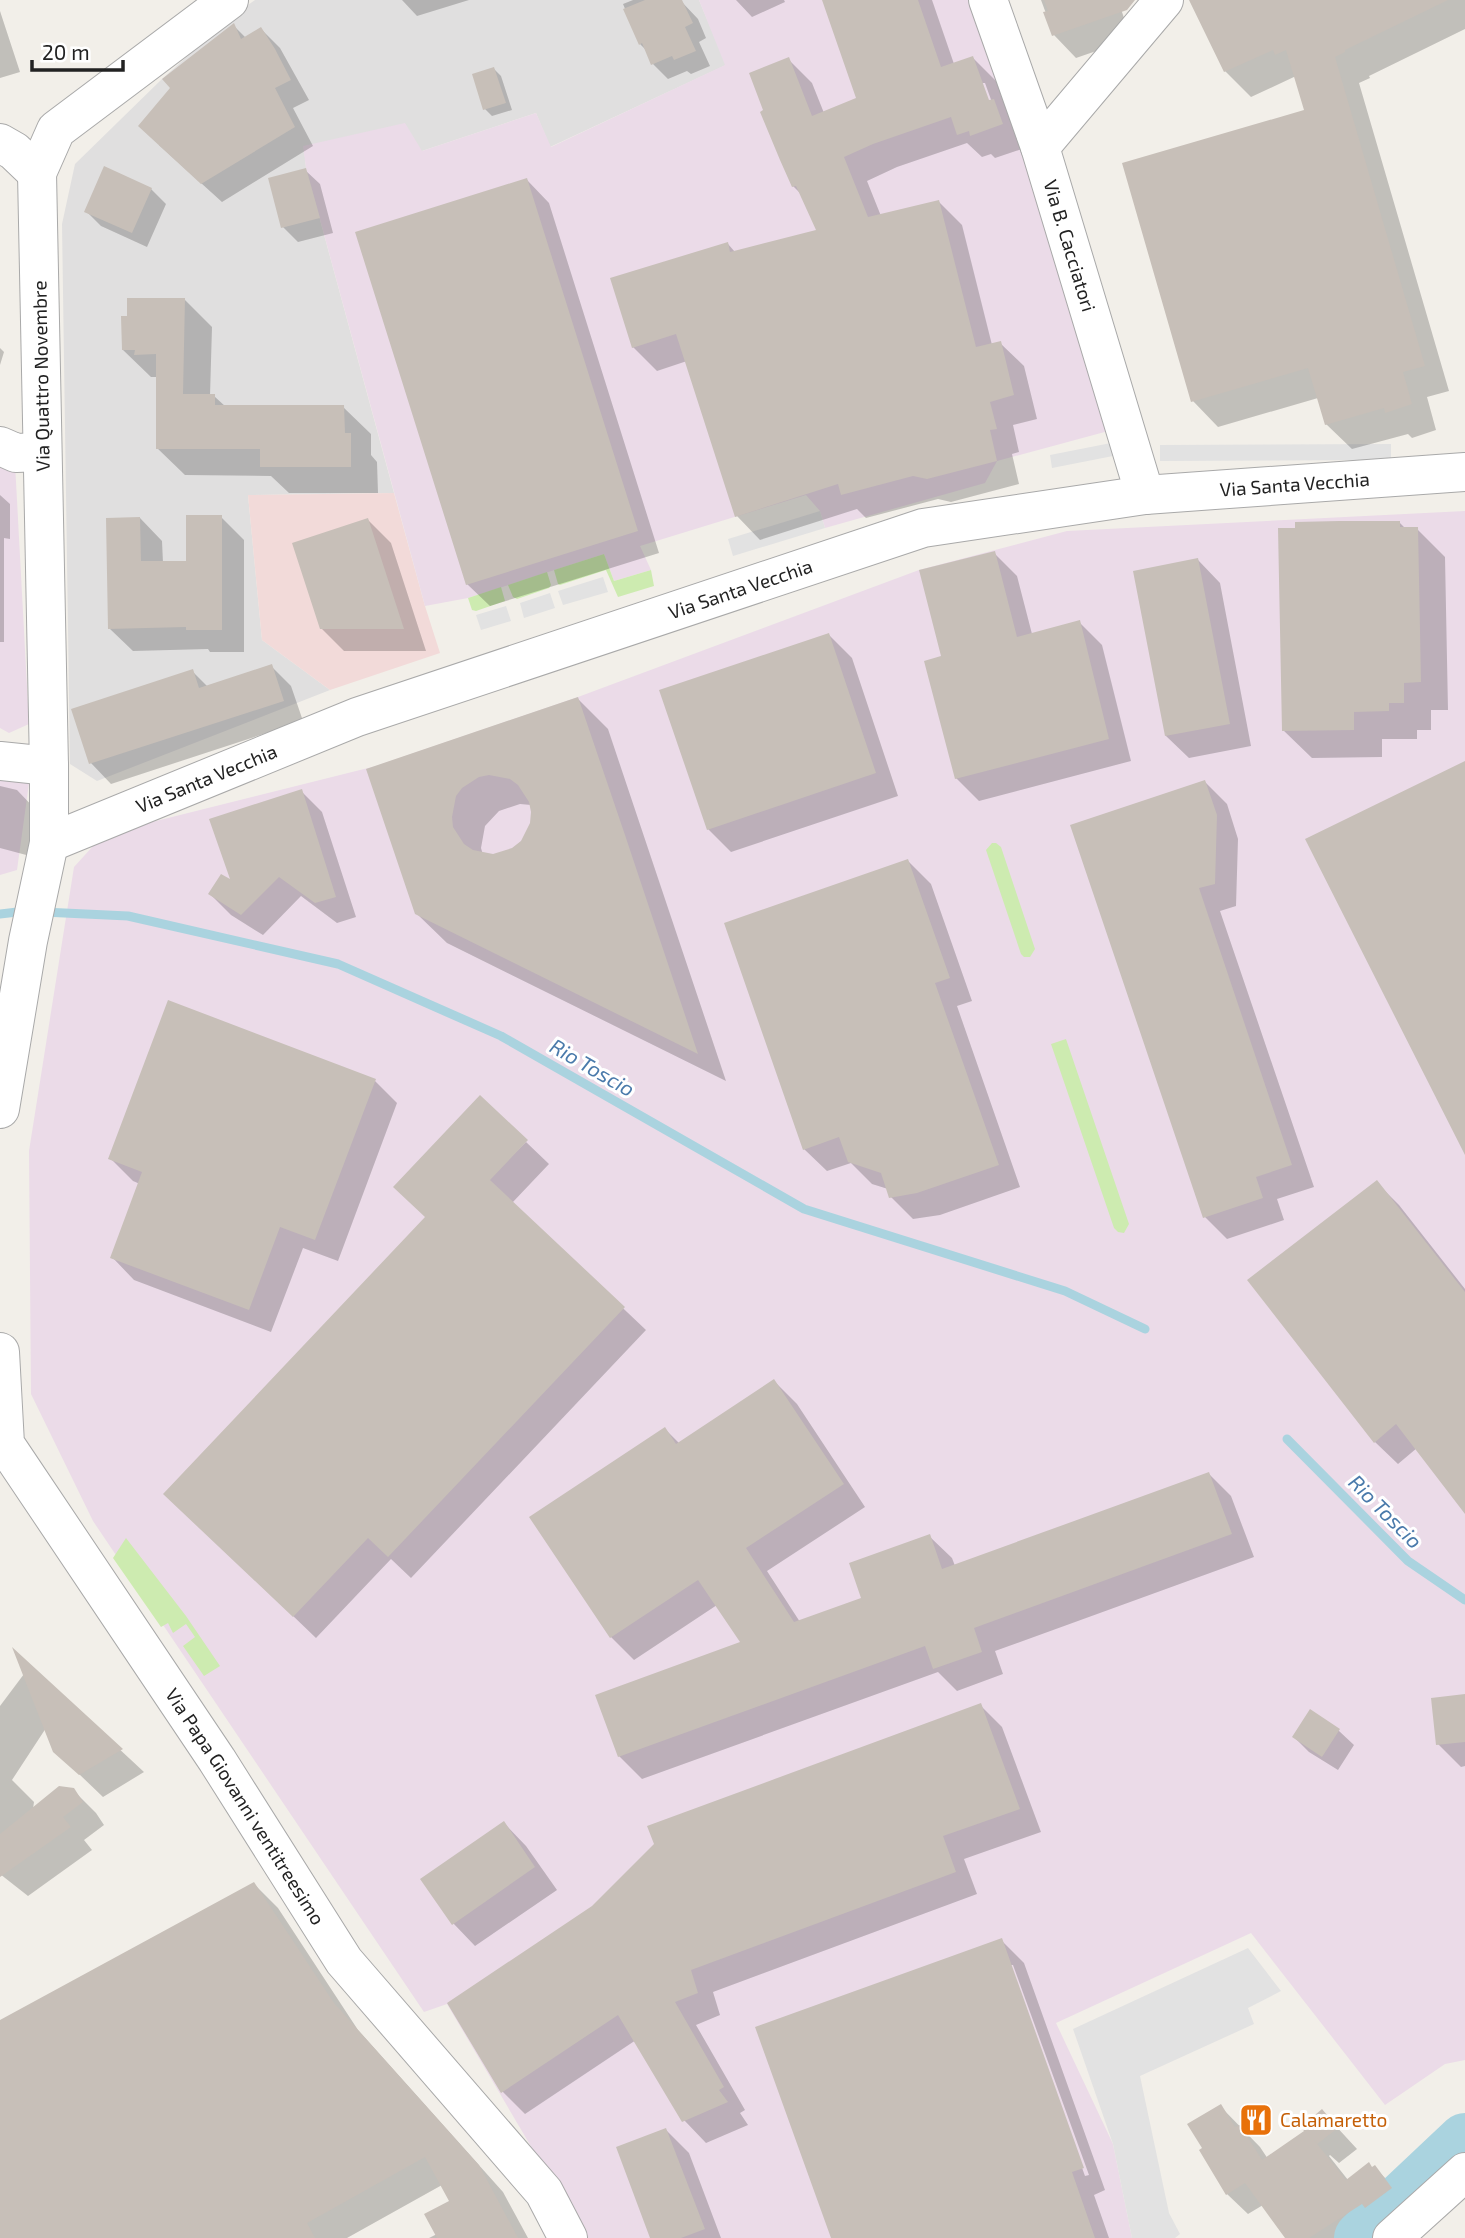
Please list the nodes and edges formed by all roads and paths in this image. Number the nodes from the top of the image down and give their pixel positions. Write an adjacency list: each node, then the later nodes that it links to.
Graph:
1 (229, 0): 6 (street, Via Quattro Novembre)
2 (988, 0): 5 (street, Via B. Cacciatori)
3 (1164, 0): 5 (street)
4 (0, 143): 6 (street)
5 (1040, 147): 10 (street, Via B. Cacciatori)
6 (37, 173): 8 (street, Via Quattro Novembre)
7 (0, 446): 8 (street)
8 (42, 452): 12 (street, Via Quattro Novembre)
9 (1465, 472): 10 (street, Via Santa Vecchia)
10 (1145, 495): 13 (street, Via Santa Vecchia)
11 (0, 761): 12 (street)
12 (49, 766): 13 (street, Via Quattro Novembre)
13 (49, 843): 14 (street)
14 (0, 1109)
15 (0, 1352): 16 (street)
16 (5, 1444): 17 (street); 19 (street, Via Papa Giovanni ventitreesimo)
17 (0, 1483)
18 (1465, 2172): 20 (street)
19 (563, 2233)
20 (1392, 2238)

